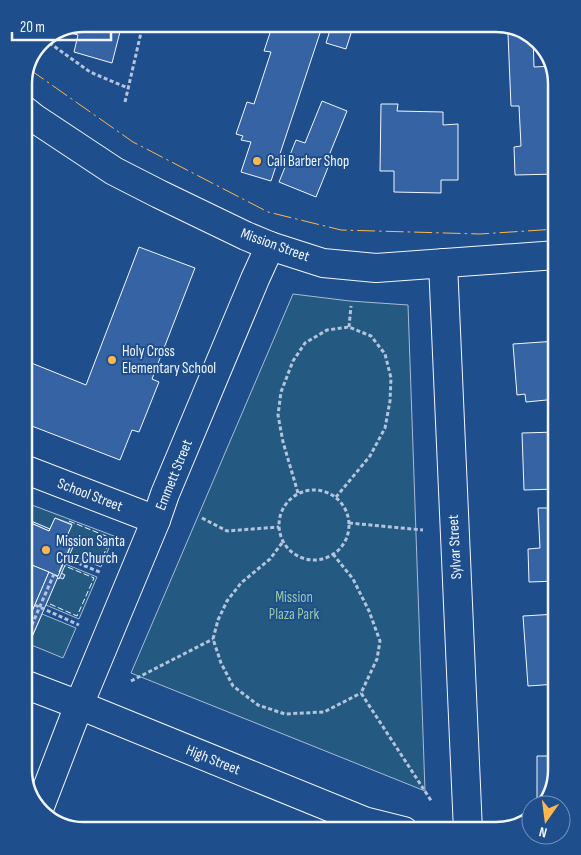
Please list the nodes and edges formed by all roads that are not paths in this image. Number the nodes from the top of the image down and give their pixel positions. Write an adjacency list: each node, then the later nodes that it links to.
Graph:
1 (33, 117): 2 (street, Mission Street)
2 (270, 246): 4 (street, Mission Street); 6 (street, Emmett Street)
3 (548, 256): 4 (street, Mission Street)
4 (443, 263): 11 (street, Sylvar Street)
5 (32, 472): 6 (street, School Street)
6 (156, 520): 8 (street, Emmett Street)
7 (32, 687): 8 (street, High Street)
8 (78, 705): 9 (street, Emmett Street); 10 (street, High Street)
9 (42, 801)
10 (355, 822)
11 (468, 822)

